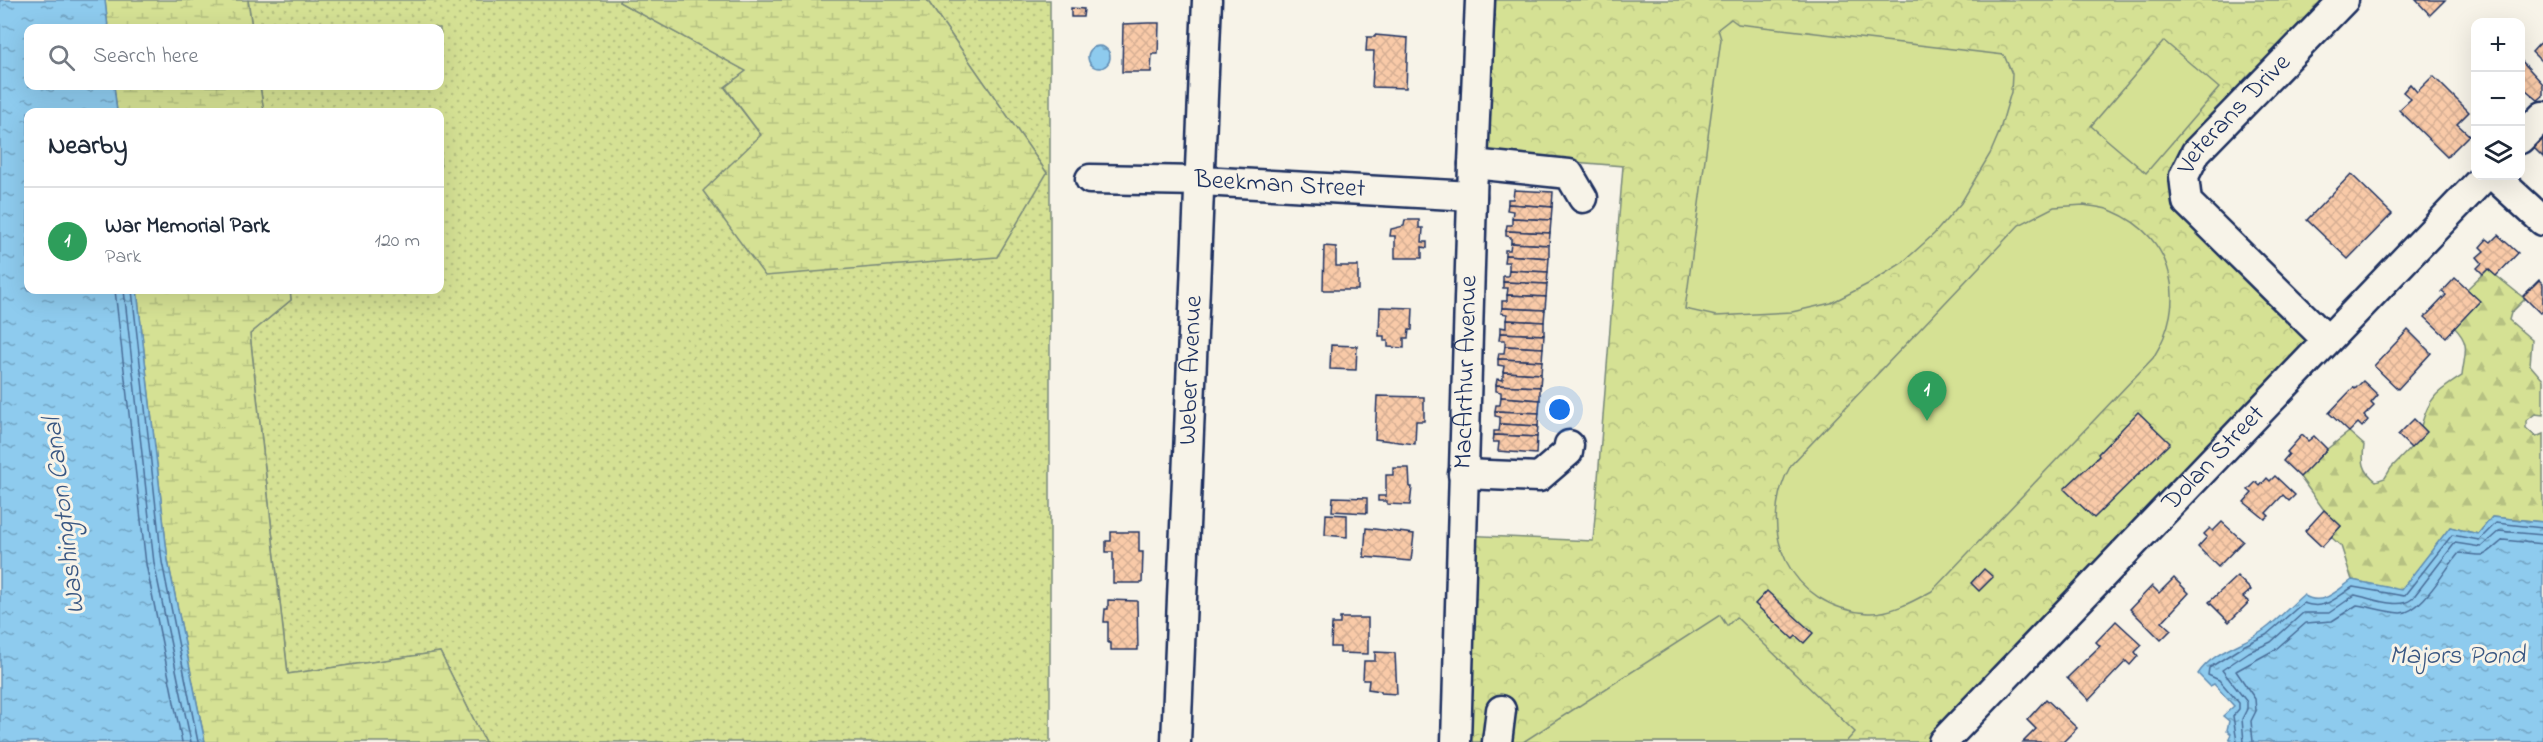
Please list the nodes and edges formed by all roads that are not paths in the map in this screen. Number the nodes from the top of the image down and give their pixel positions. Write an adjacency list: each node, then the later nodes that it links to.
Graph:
1 (1207, 0): 10 (street, Weber Avenue)
2 (1480, 0): 6 (street, MacArthur Avenue)
3 (2344, 0): 14 (street, Veterans Drive)
4 (2543, 116): 5 (street)
5 (2525, 134)
6 (1473, 164): 11 (street, MacArthur Avenue); 12 (street)
7 (1090, 179): 10 (street, Beekman Street)
8 (2481, 180): 14 (street, Dolan Street)
9 (2498, 180): 13 (street)
10 (1201, 181): 11 (street, Beekman Street); 18 (street, Weber Avenue)
11 (1472, 196): 16 (street, MacArthur Avenue)
12 (1582, 198)
13 (2543, 221)
14 (2327, 340): 21 (street, Dolan Street)
15 (1569, 445): 16 (street)
16 (1463, 474): 19 (street, MacArthur Avenue)
17 (1501, 710): 20 (street)
18 (1176, 742)
19 (1456, 742)
20 (1497, 742)
21 (1943, 742)

